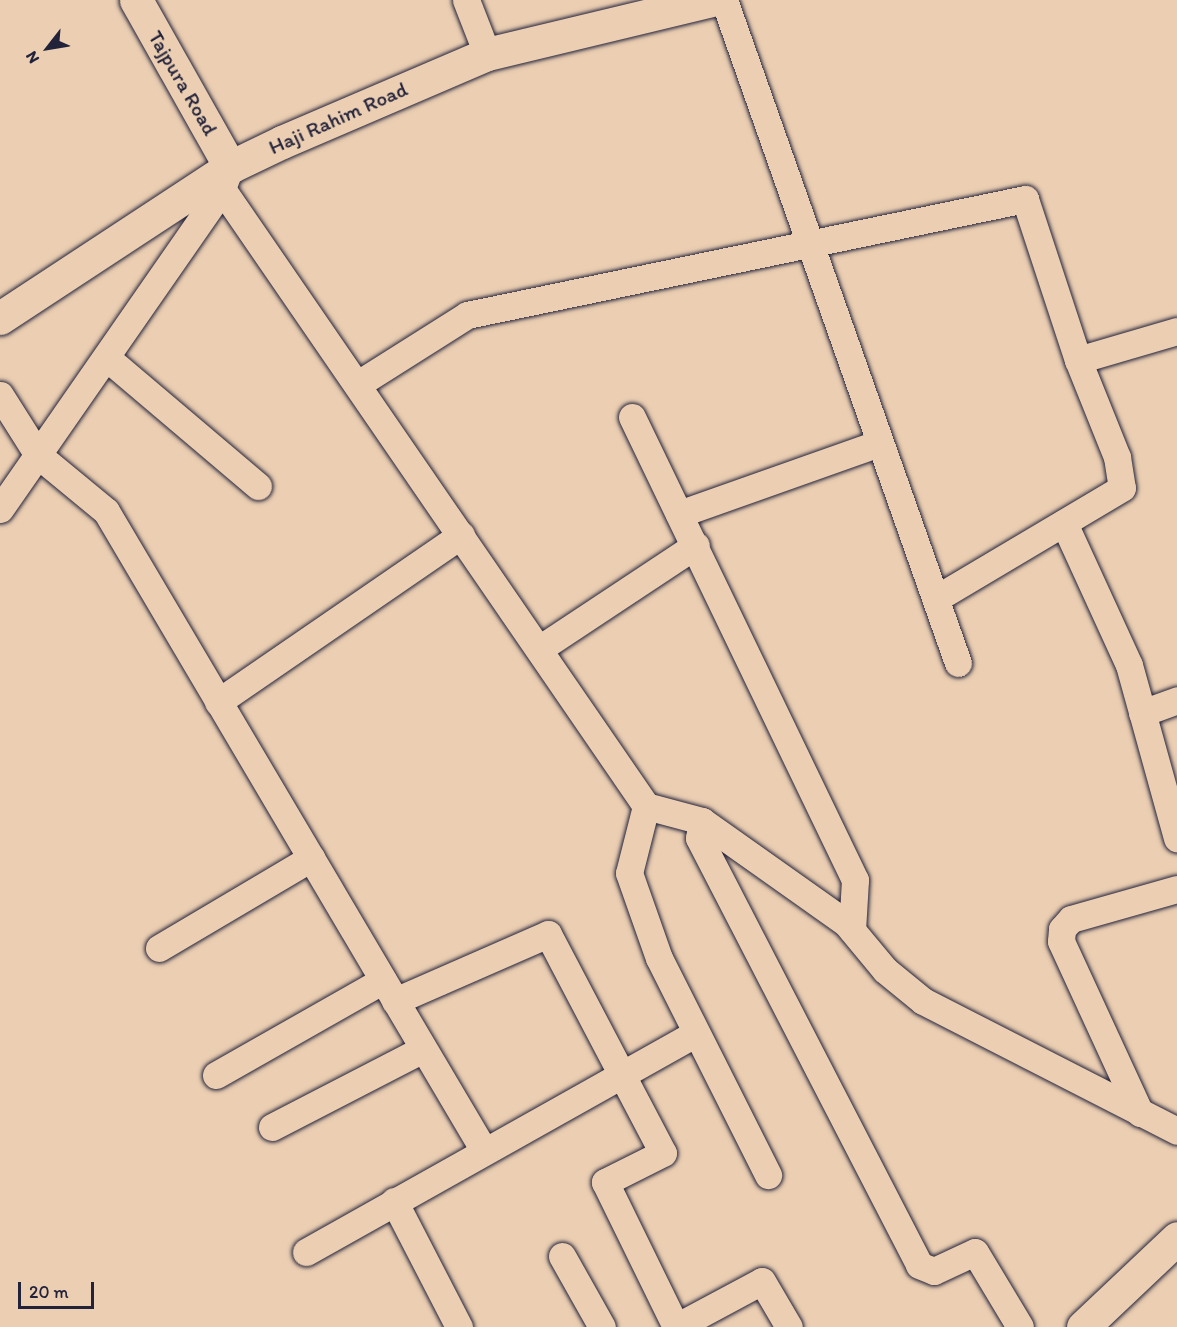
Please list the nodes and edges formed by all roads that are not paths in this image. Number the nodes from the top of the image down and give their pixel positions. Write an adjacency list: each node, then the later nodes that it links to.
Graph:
1 (136, 0): 6 (main road, Tajpura Road)
2 (465, 0): 5 (street)
3 (712, 0): 5 (main road, Haji Rahim Road)
4 (724, 0): 7 (street)
5 (487, 54): 6 (main road, Haji Rahim Road)
6 (226, 178): 8 (main road, Haji Rahim Road); 10 (street); 12 (street)
7 (811, 245): 11 (street); 12 (street); 15 (street)
8 (0, 318)
9 (1177, 331): 11 (street)
10 (107, 358): 16 (street); 17 (street)
11 (1078, 360): 20 (street)
12 (358, 384): 21 (street)
13 (0, 395): 16 (street)
14 (632, 417): 19 (street)
15 (880, 443): 19 (street); 23 (street)
16 (38, 455): 18 (street); 27 (street)
17 (258, 486)
18 (0, 509)
19 (680, 514): 22 (street)
20 (1064, 523): 23 (street); 28 (street)
21 (461, 535): 24 (street); 27 (street)
22 (696, 546): 24 (street); 34 (street)
23 (935, 599): 25 (street)
24 (539, 649): 29 (street)
25 (958, 663)
26 (1177, 700): 28 (street)
27 (218, 702): 32 (street)
28 (1142, 713): 31 (street)
29 (646, 806): 30 (street); 37 (street)
30 (702, 821): 34 (street); 54 (street)
31 (1177, 838)
32 (311, 858): 35 (street); 36 (street)
33 (1177, 889): 41 (street)
34 (852, 930): 41 (street)
35 (159, 948)
36 (389, 990): 38 (street); 39 (street); 40 (street)
37 (696, 1033): 40 (street); 45 (street)
38 (423, 1049): 42 (street); 44 (street)
39 (216, 1075)
40 (619, 1075): 44 (street); 50 (street)
41 (1140, 1113): 43 (street)
42 (272, 1127)
43 (1177, 1131)
44 (483, 1149): 46 (street)
45 (768, 1175)
46 (394, 1201): 48 (street); 51 (street)
47 (1174, 1248): 55 (main road)
48 (306, 1252)
49 (562, 1256): 52 (street)
50 (677, 1326): 53 (street)
51 (459, 1327)
52 (602, 1327)
53 (789, 1327)
54 (1020, 1327)
55 (1083, 1327)

